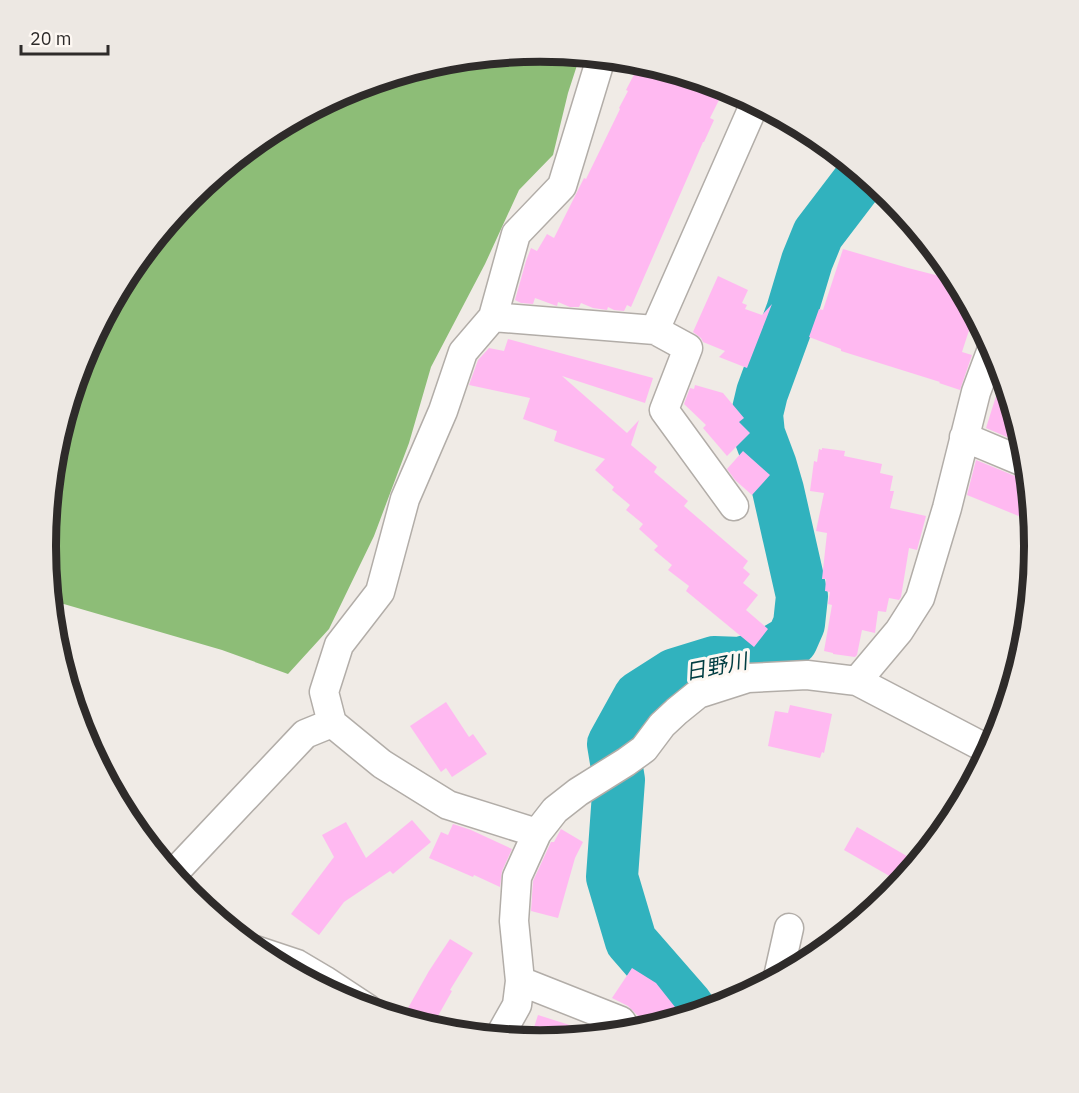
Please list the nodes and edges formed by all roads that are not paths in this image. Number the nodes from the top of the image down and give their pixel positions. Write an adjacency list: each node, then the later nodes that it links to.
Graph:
1 (598, 67): 3 (street)
2 (751, 111): 4 (street)
3 (493, 317): 4 (street); 10 (street)
4 (655, 330): 8 (street)
5 (987, 362): 6 (street)
6 (964, 437): 7 (street); 9 (street)
7 (1015, 458)
8 (734, 506)
9 (857, 681): 11 (street); 12 (street)
10 (332, 723): 12 (street); 13 (street)
11 (981, 746)
12 (537, 833): 18 (street)
13 (178, 868)
14 (789, 928): 16 (street)
15 (291, 962): 17 (street)
16 (780, 966)
17 (305, 970)
18 (520, 981): 19 (street); 20 (street)
19 (622, 1023)
20 (504, 1029)

